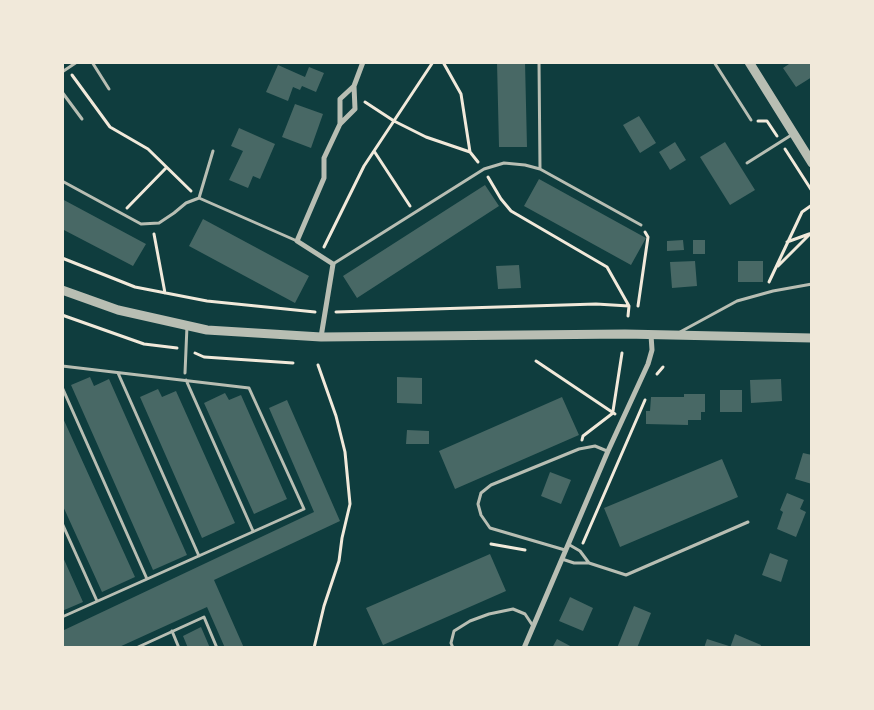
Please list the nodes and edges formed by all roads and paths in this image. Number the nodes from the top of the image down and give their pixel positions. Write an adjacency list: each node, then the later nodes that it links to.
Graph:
1 (77, 62): 9 (lane)
2 (92, 62): 12 (lane)
3 (363, 62): 11 (street)
4 (433, 62): 17 (path)
5 (443, 62): 17 (path)
6 (539, 62): 25 (lane)
7 (714, 62): 16 (lane)
8 (749, 62): 19 (street)
9 (67, 69): 10 (lane); 24 (path)
10 (62, 72)
11 (354, 86): 14 (street); 18 (street)
12 (109, 89)
13 (62, 92): 15 (lane)
14 (355, 95): 17 (path); 18 (street)
15 (82, 119)
16 (752, 120)
17 (394, 121): 21 (path)
18 (340, 124): 37 (street)
19 (794, 133): 22 (lane); 23 (street)
20 (213, 150): 30 (lane)
21 (374, 152): 32 (path); 39 (path)
22 (747, 163)
23 (812, 164)
24 (166, 168): 30 (path); 33 (path)
25 (540, 169): 26 (lane); 34 (lane)
26 (484, 170): 32 (lane); 47 (path)
27 (804, 180): 29 (path)
28 (62, 181): 33 (lane)
29 (812, 191)
30 (199, 198): 33 (lane); 37 (lane)
31 (812, 205): 38 (path)
32 (414, 213): 41 (lane)
33 (122, 214)
34 (641, 225): 48 (path)
35 (811, 233): 38 (path); 42 (path)
36 (154, 234): 46 (path)
37 (297, 241): 39 (street)
38 (787, 242): 42 (path)
39 (320, 255): 41 (street)
40 (62, 258): 46 (path)
41 (333, 264): 49 (street)
42 (775, 269): 44 (path)
43 (812, 284): 54 (lane)
44 (768, 286)
45 (62, 290): 52 (street)
46 (165, 293): 49 (path)
47 (629, 306): 49 (path); 51 (path)
48 (638, 306)
49 (325, 313): 55 (street)
50 (62, 315): 57 (path)
51 (628, 316)
52 (187, 326): 55 (street); 57 (lane)
53 (651, 335): 54 (street); 55 (street); 71 (street)
54 (674, 335): 56 (street)
55 (322, 337)
56 (812, 338)
57 (186, 349): 60 (path); 65 (lane)
58 (622, 353): 70 (path)
59 (536, 361): 70 (path)
60 (293, 363)
61 (318, 364): 94 (path)
62 (62, 366): 64 (lane)
63 (663, 367): 67 (path)
64 (118, 373): 66 (lane); 83 (lane)
65 (185, 373)
66 (186, 380): 77 (lane); 77 (lane)
67 (653, 382)
68 (62, 387): 86 (lane)
69 (646, 397): 82 (path)
70 (613, 413): 71 (path); 72 (path); 73 (path)
71 (623, 417): 74 (street)
72 (610, 421)
73 (580, 449): 74 (lane); 80 (lane)
74 (608, 451): 79 (street)
75 (748, 522): 85 (lane)
76 (62, 523): 87 (lane)
77 (253, 532): 83 (lane)
78 (491, 544): 81 (path)
79 (568, 544): 80 (street); 82 (lane)
80 (565, 550): 84 (street)
81 (532, 551)
82 (580, 551): 85 (lane)
83 (200, 556): 86 (lane)
84 (561, 559): 85 (lane); 89 (street)
85 (589, 562)
86 (147, 579): 87 (lane)
87 (98, 601): 88 (lane)
88 (62, 617)
89 (533, 627): 95 (lane); 96 (street)
90 (172, 632): 91 (lane); 92 (lane); 93 (lane)
91 (136, 648)
92 (179, 648)
93 (217, 648)
94 (314, 648)
95 (453, 648)
96 (524, 648)

